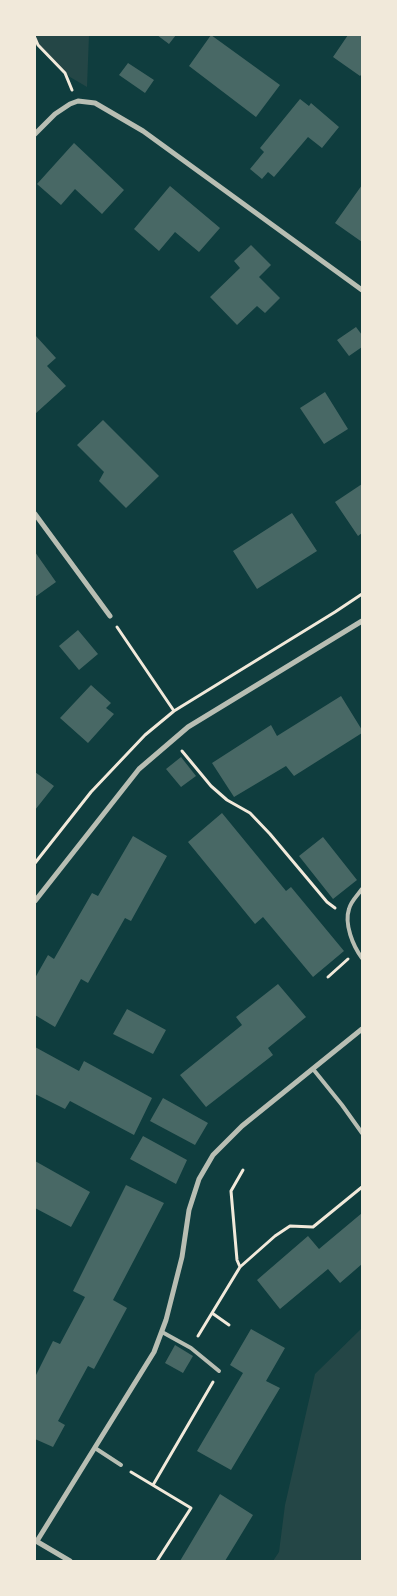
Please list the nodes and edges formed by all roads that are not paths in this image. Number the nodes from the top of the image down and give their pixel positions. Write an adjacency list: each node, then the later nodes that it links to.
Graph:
1 (35, 134): 2 (street)
2 (362, 290)
3 (35, 514): 4 (street)
4 (110, 616)
5 (362, 621): 7 (street)
6 (362, 889): 8 (lane)
7 (35, 901)
8 (362, 958)
9 (362, 1029): 10 (street)
10 (313, 1069): 11 (lane); 12 (street)
11 (362, 1133)
12 (162, 1332): 13 (lane); 14 (street)
13 (219, 1371)
14 (95, 1448): 15 (lane); 16 (street)
15 (121, 1465)
16 (36, 1541): 17 (street)
17 (70, 1561)

